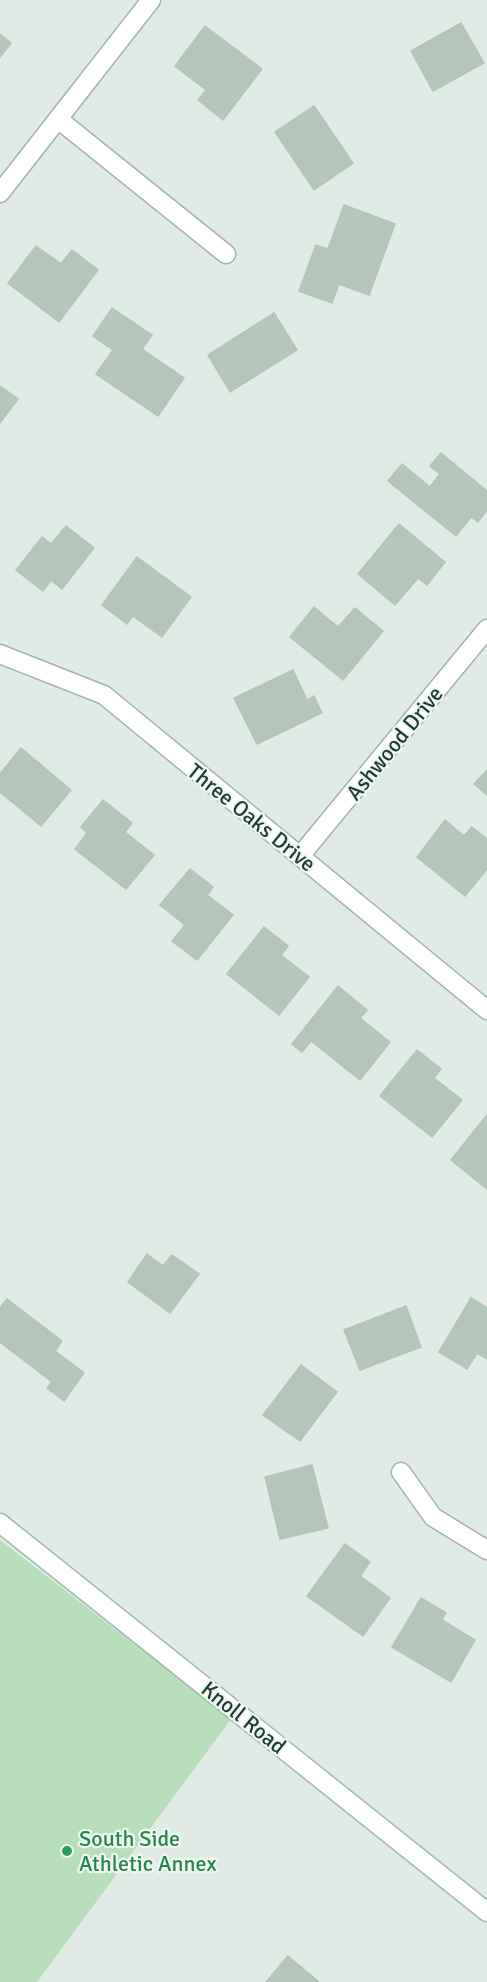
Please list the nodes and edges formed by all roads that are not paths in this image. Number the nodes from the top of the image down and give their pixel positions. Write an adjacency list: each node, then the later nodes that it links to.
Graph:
1 (151, 0): 2 (street)
2 (58, 119): 3 (street); 4 (street)
3 (0, 193)
4 (226, 254)
5 (487, 629): 7 (street, Ashwood Drive)
6 (0, 654): 7 (street, Three Oaks Drive)
7 (300, 856): 8 (street, Three Oaks Drive)
8 (487, 1010)
9 (401, 1472): 11 (street)
10 (0, 1523): 12 (street, Knoll Road)
11 (487, 1550)
12 (487, 1912)

